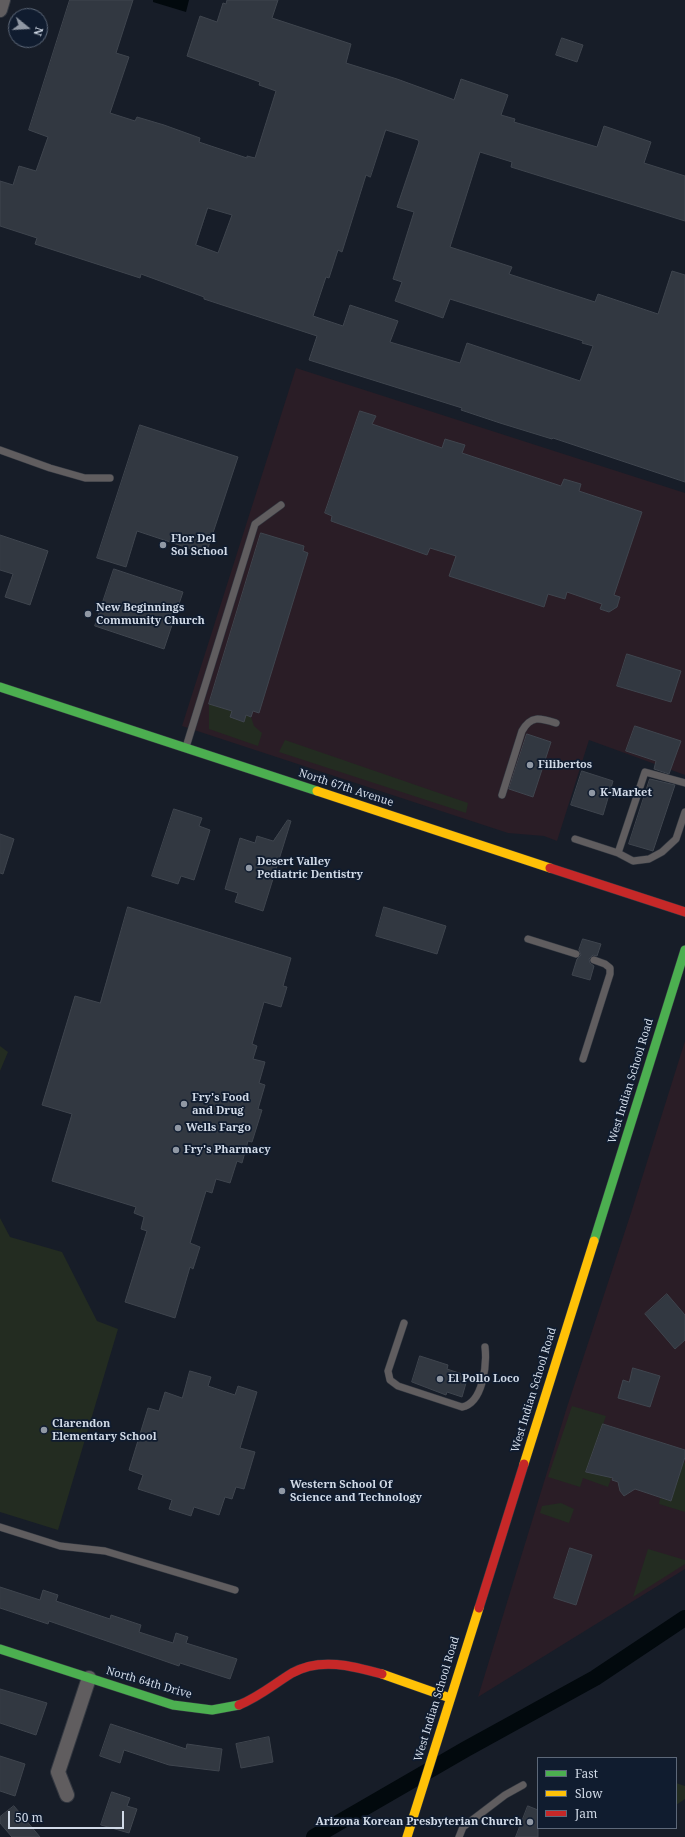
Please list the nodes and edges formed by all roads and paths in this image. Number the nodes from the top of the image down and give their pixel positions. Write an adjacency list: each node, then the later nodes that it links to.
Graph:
1 (3, 0): 2 (street)
2 (0, 10)
3 (0, 450): 4 (lane)
4 (110, 478)
5 (281, 505): 8 (lane)
6 (0, 687): 8 (main road, North 67th Avenue)
7 (556, 723): 10 (lane)
8 (186, 747): 14 (main road, North 67th Avenue)
9 (685, 783): 13 (lane)
10 (502, 795)
11 (685, 812): 13 (lane)
12 (575, 839): 13 (lane)
13 (618, 853)
14 (685, 912)
15 (528, 939): 17 (lane)
16 (685, 950): 26 (main road, West Indian School Road)
17 (576, 954)
18 (594, 960): 19 (lane)
19 (583, 1059)
20 (404, 1323): 21 (lane)
21 (485, 1347)
22 (0, 1527): 23 (lane)
23 (235, 1590)
24 (0, 1649): 25 (main road, North 64th Drive)
25 (89, 1678): 26 (main road, North 64th Drive); 28 (street)
26 (450, 1698): 29 (main road, West Indian School Road)
27 (522, 1785): 30 (lane)
28 (67, 1795)
29 (407, 1837)
30 (459, 1837)

